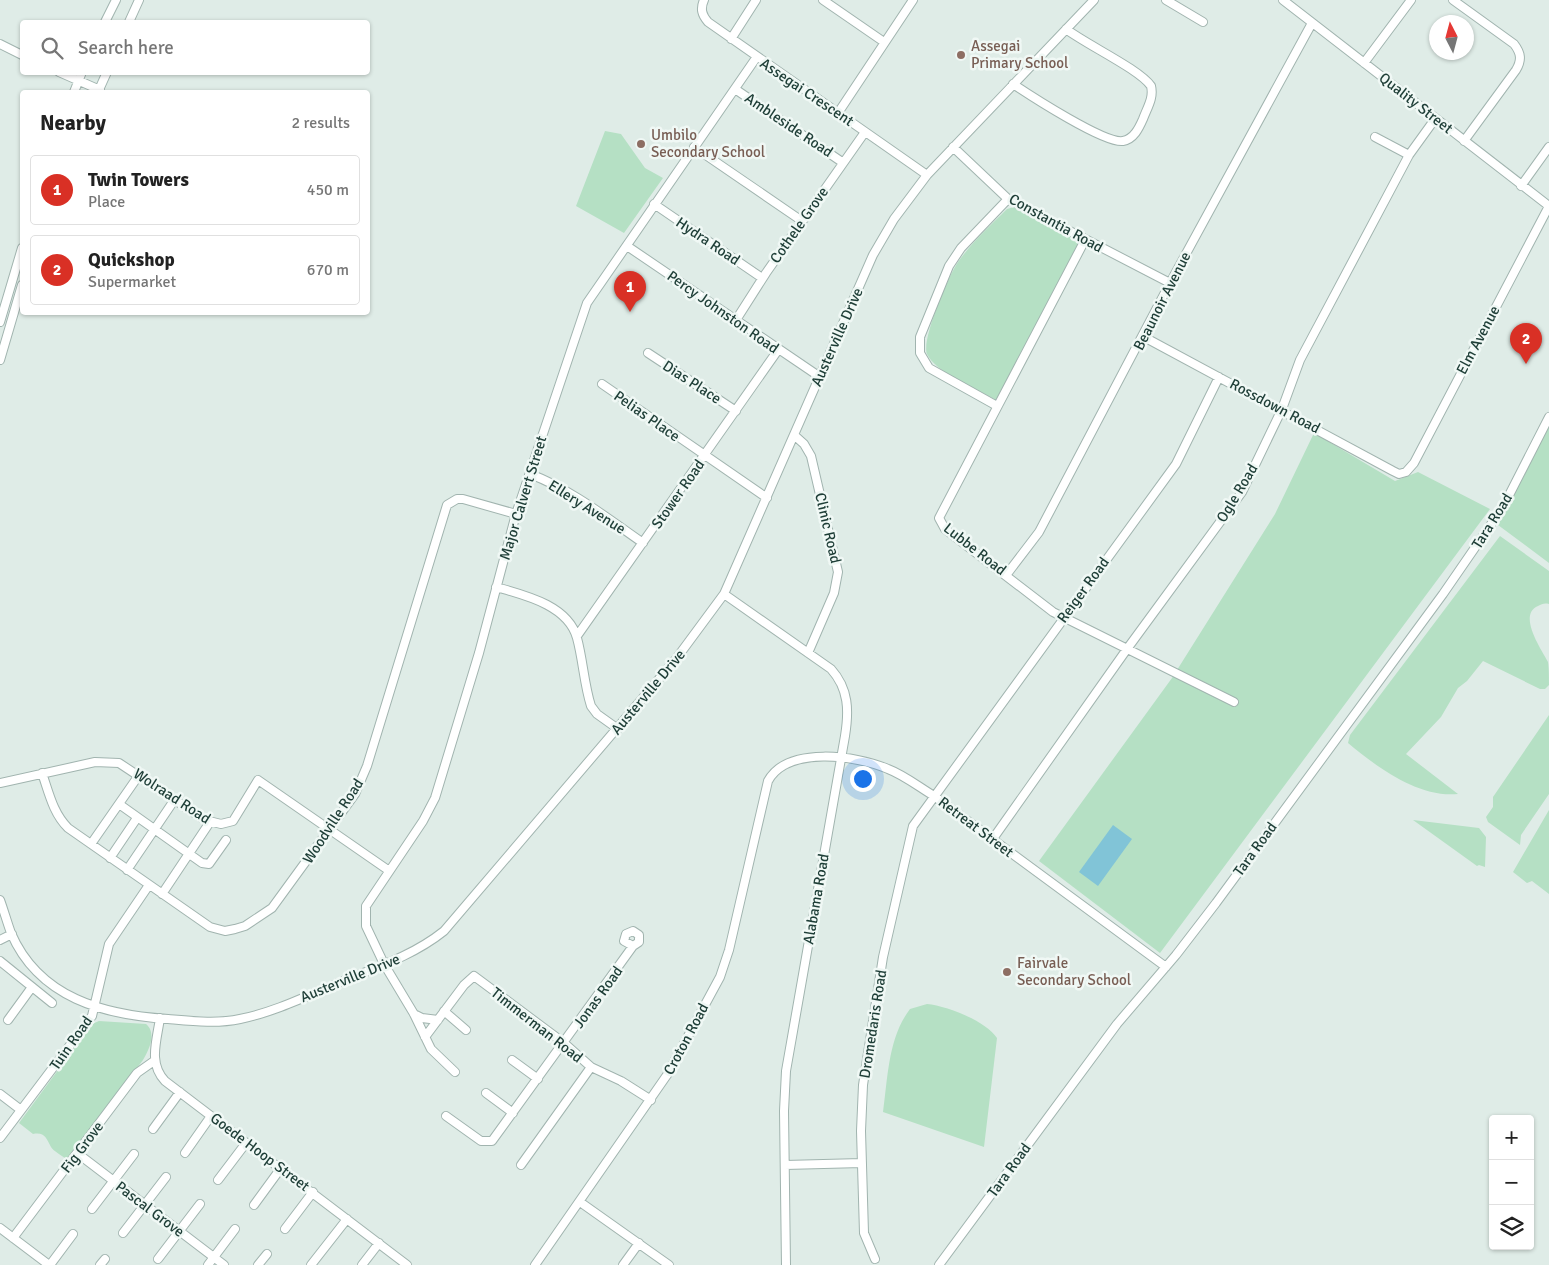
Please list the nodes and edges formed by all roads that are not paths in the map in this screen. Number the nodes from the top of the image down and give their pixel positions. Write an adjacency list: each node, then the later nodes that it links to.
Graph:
1 (116, 0): 12 (street)
2 (138, 0): 13 (street)
3 (704, 0): 17 (street, Assegai Crescent)
4 (756, 0): 17 (street)
5 (823, 0): 18 (street)
6 (913, 0): 18 (street)
7 (1094, 0): 16 (street, Austerville Drive)
8 (1166, 0): 14 (street)
9 (1282, 0): 15 (street, Quality Street)
10 (1411, 0): 22 (street)
11 (1453, 0): 36 (street)
12 (106, 20)
13 (130, 20)
14 (1203, 22)
15 (1312, 23): 22 (street, Quality Street); 52 (street, Beaunoir Avenue)
16 (1066, 29): 27 (street, Austerville Drive); 27 (street)
17 (731, 39): 21 (street, Assegai Crescent)
18 (884, 42): 32 (street)
19 (0, 44): 20 (street)
20 (20, 54)
21 (756, 58): 28 (street, Major Calvert Street); 32 (street, Assegai Crescent)
22 (1364, 64): 33 (street, Quality Street)
23 (65, 75): 26 (street)
24 (81, 75): 26 (street)
25 (106, 75): 31 (street)
26 (78, 82): 29 (street); 30 (street)
27 (1013, 84): 38 (street, Austerville Drive)
28 (735, 89): 37 (street, Major Calvert Street); 41 (street, Ambleside Road)
29 (75, 90)
30 (94, 90)
31 (99, 90)
32 (838, 113): 34 (street, Assegai Crescent)
33 (1435, 119): 36 (street, Quality Street); 40 (street, Ogle Road)
34 (865, 132): 41 (street, Cothele Grove); 42 (street, Assegai Crescent)
35 (1375, 137): 40 (street)
36 (1464, 141): 43 (street, Quality Street)
37 (694, 147): 45 (street, Major Calvert Street); 47 (street)
38 (953, 147): 42 (street, Austerville Drive); 44 (street, Constantia Road)
39 (1549, 147): 43 (street)
40 (1409, 155): 64 (street, Ogle Road)
41 (842, 162): 47 (street, Cothele Grove)
42 (928, 175): 60 (street, Austerville Drive)
43 (1521, 186): 46 (street, Quality Street)
44 (1008, 199): 48 (street, Constantia Road); 63 (street)
45 (654, 204): 49 (street, Major Calvert Street); 51 (street, Hydra Road)
46 (1549, 206): 69 (street, Elm Avenue)
47 (802, 221): 51 (street, Cothele Grove)
48 (1085, 240): 52 (street, Constantia Road); 63 (street, Lubbe Road)
49 (626, 246): 54 (street, Percy Johnston Road); 70 (street, Major Calvert Street)
50 (20, 255): 55 (street)
51 (762, 278): 54 (street, Cothele Grove)
52 (1170, 283): 56 (street, Beaunoir Avenue)
53 (20, 292): 59 (street)
54 (736, 320): 57 (street, Percy Johnston Road)
55 (0, 322)
56 (1144, 337): 61 (street, Rossdown Road); 74 (street, Beaunoir Avenue)
57 (778, 350): 60 (street, Percy Johnston Road); 65 (street, Stower Road)
58 (648, 353): 65 (street, Dias Place)
59 (0, 360)
60 (820, 377): 67 (street, Austerville Drive)
61 (1219, 377): 64 (street, Rossdown Road); 77 (street, Reiger Road)
62 (602, 384): 68 (street, Pelias Place)
63 (997, 406): 74 (street, Lubbe Road)
64 (1282, 409): 69 (street, Rossdown Road); 79 (street, Ogle Road)
65 (736, 411): 68 (street, Stower Road)
66 (1549, 417): 110 (street, Tara Road)
67 (794, 435): 71 (street, Austerville Drive); 80 (street, Clinic Road)
68 (705, 455): 71 (street, Pelias Place); 73 (street, Stower Road)
69 (1406, 472)
70 (530, 474): 72 (street, Major Calvert Street); 73 (street, Ellery Avenue)
71 (768, 498): 76 (street, Austerville Drive)
72 (516, 514): 75 (street, Major Calvert Street); 94 (street, Woodville Road)
73 (643, 543): 78 (street, Stower Road)
74 (1007, 574): 77 (street, Lubbe Road)
75 (496, 588): 78 (street); 101 (street, Major Calvert Street)
76 (724, 594): 80 (street, Alabama Road); 82 (street, Austerville Drive)
77 (1064, 616): 79 (street, Lubbe Road); 88 (street, Reiger Road)
78 (576, 636): 82 (street)
79 (1127, 649): 81 (street, Lubbe Road); 96 (street, Ogle Road)
80 (808, 653): 83 (street, Alabama Road)
81 (1234, 702)
82 (618, 729): 109 (street, Austerville Drive)
83 (841, 757): 86 (street, Retreat Street); 88 (street, Retreat Street); 143 (street, Alabama Road)
84 (42, 773): 85 (street, Wolraad Road); 87 (street, Wolraad Road); 97 (street, Woodville Road)
85 (139, 775): 89 (street, Wolraad Road); 90 (street)
86 (768, 781): 130 (street, Croton Road)
87 (0, 783)
88 (934, 796): 96 (street, Retreat Street); 141 (street, Dromedaris Road)
89 (175, 799): 92 (street, Wolraad Road); 93 (street)
90 (119, 804): 91 (street); 97 (street)
91 (137, 818): 93 (street); 99 (street)
92 (210, 822): 94 (street, Wolraad Road); 98 (street)
93 (154, 830): 98 (street); 100 (street)
94 (330, 830): 101 (street, Wolraad Road); 103 (street, Woodville Road)
95 (226, 840): 98 (street)
96 (992, 840): 110 (street, Retreat Street)
97 (91, 844): 99 (street, Woodville Road)
98 (189, 854): 103 (street)
99 (110, 858): 100 (street, Woodville Road)
100 (127, 870): 102 (street, Woodville Road)
101 (388, 870): 109 (street, Major Calvert Street)
102 (149, 885): 103 (street, Woodville Road); 113 (street, Tuin Road)
103 (162, 894)
104 (0, 900): 105 (street, Austerville Drive)
105 (12, 934): 106 (street); 113 (street, Austerville Drive)
106 (0, 940)
107 (633, 946): 121 (street, Jonas Road)
108 (0, 961): 111 (street)
109 (384, 964): 115 (street, Major Calvert Street); 116 (street, Austerville Drive)
110 (1166, 967): 179 (street, Tara Road)
111 (32, 987): 112 (street); 117 (street)
112 (52, 1003)
113 (94, 1007): 116 (street, Austerville Drive); 131 (street, Tuin Road)
114 (444, 1011): 118 (street, Timmerman Road); 119 (street); 121 (street, Timmerman Road)
115 (414, 1014): 118 (street); 120 (street, Major Calvert Street)
116 (160, 1018): 123 (street)
117 (8, 1020)
118 (438, 1020): 120 (street, Timmerman Road)
119 (466, 1030)
120 (425, 1037): 125 (street, Major Calvert Street)
121 (564, 1044): 124 (street, Timmerman Road); 126 (street, Jonas Road)
122 (512, 1060): 126 (street)
123 (154, 1061): 127 (street, Goede Hoop Street); 138 (street, Fig Grove)
124 (591, 1068): 130 (street, Timmerman Road); 142 (street)
125 (455, 1072)
126 (538, 1079): 132 (street, Jonas Road)
127 (180, 1092): 133 (street, Goede Hoop Street); 135 (street)
128 (486, 1093): 132 (street)
129 (0, 1094): 131 (street)
130 (651, 1100): 149 (street, Croton Road)
131 (21, 1110): 136 (street, Tuin Road)
132 (514, 1113): 134 (street, Jonas Road)
133 (211, 1116): 137 (street, Goede Hoop Street); 139 (street)
134 (446, 1116)
135 (153, 1129)
136 (0, 1138)
137 (246, 1143): 144 (street, Goede Hoop Street); 146 (street)
138 (77, 1153): 147 (street, Pascal Grove); 161 (street, Fig Grove)
139 (185, 1153)
140 (134, 1154): 147 (street)
141 (862, 1163): 143 (street); 167 (street, Dromedaris Road)
142 (521, 1165)
143 (784, 1165): 178 (street, Alabama Road)
144 (281, 1168): 148 (street, Goede Hoop Street); 152 (street)
145 (166, 1177): 151 (street)
146 (218, 1180)
147 (113, 1181): 151 (street, Pascal Grove); 153 (street)
148 (313, 1192): 154 (street, Goede Hoop Street); 157 (street)
149 (580, 1202): 163 (street); 175 (street, Croton Road)
150 (200, 1204): 158 (street)
151 (145, 1205): 158 (street, Pascal Grove); 159 (street)
152 (254, 1205)
153 (92, 1209)
154 (347, 1219): 162 (street, Goede Hoop Street); 172 (street)
155 (0, 1228): 161 (street)
156 (235, 1229): 165 (street)
157 (285, 1229)
158 (178, 1231): 165 (street, Pascal Grove); 166 (street)
159 (123, 1233)
160 (73, 1234): 168 (street)
161 (13, 1238): 168 (street)
162 (378, 1243): 173 (street); 174 (street, Goede Hoop Street)
163 (639, 1243): 176 (street); 177 (street)
164 (267, 1254): 171 (street)
165 (213, 1258): 169 (street); 170 (street, Pascal Grove)
166 (158, 1259)
167 (875, 1259)
168 (50, 1265)
169 (208, 1265)
170 (224, 1265)
171 (258, 1265)
172 (311, 1265)
173 (362, 1265)
174 (407, 1265)
175 (535, 1265)
176 (624, 1265)
177 (668, 1265)
178 (786, 1265)
179 (939, 1265)

